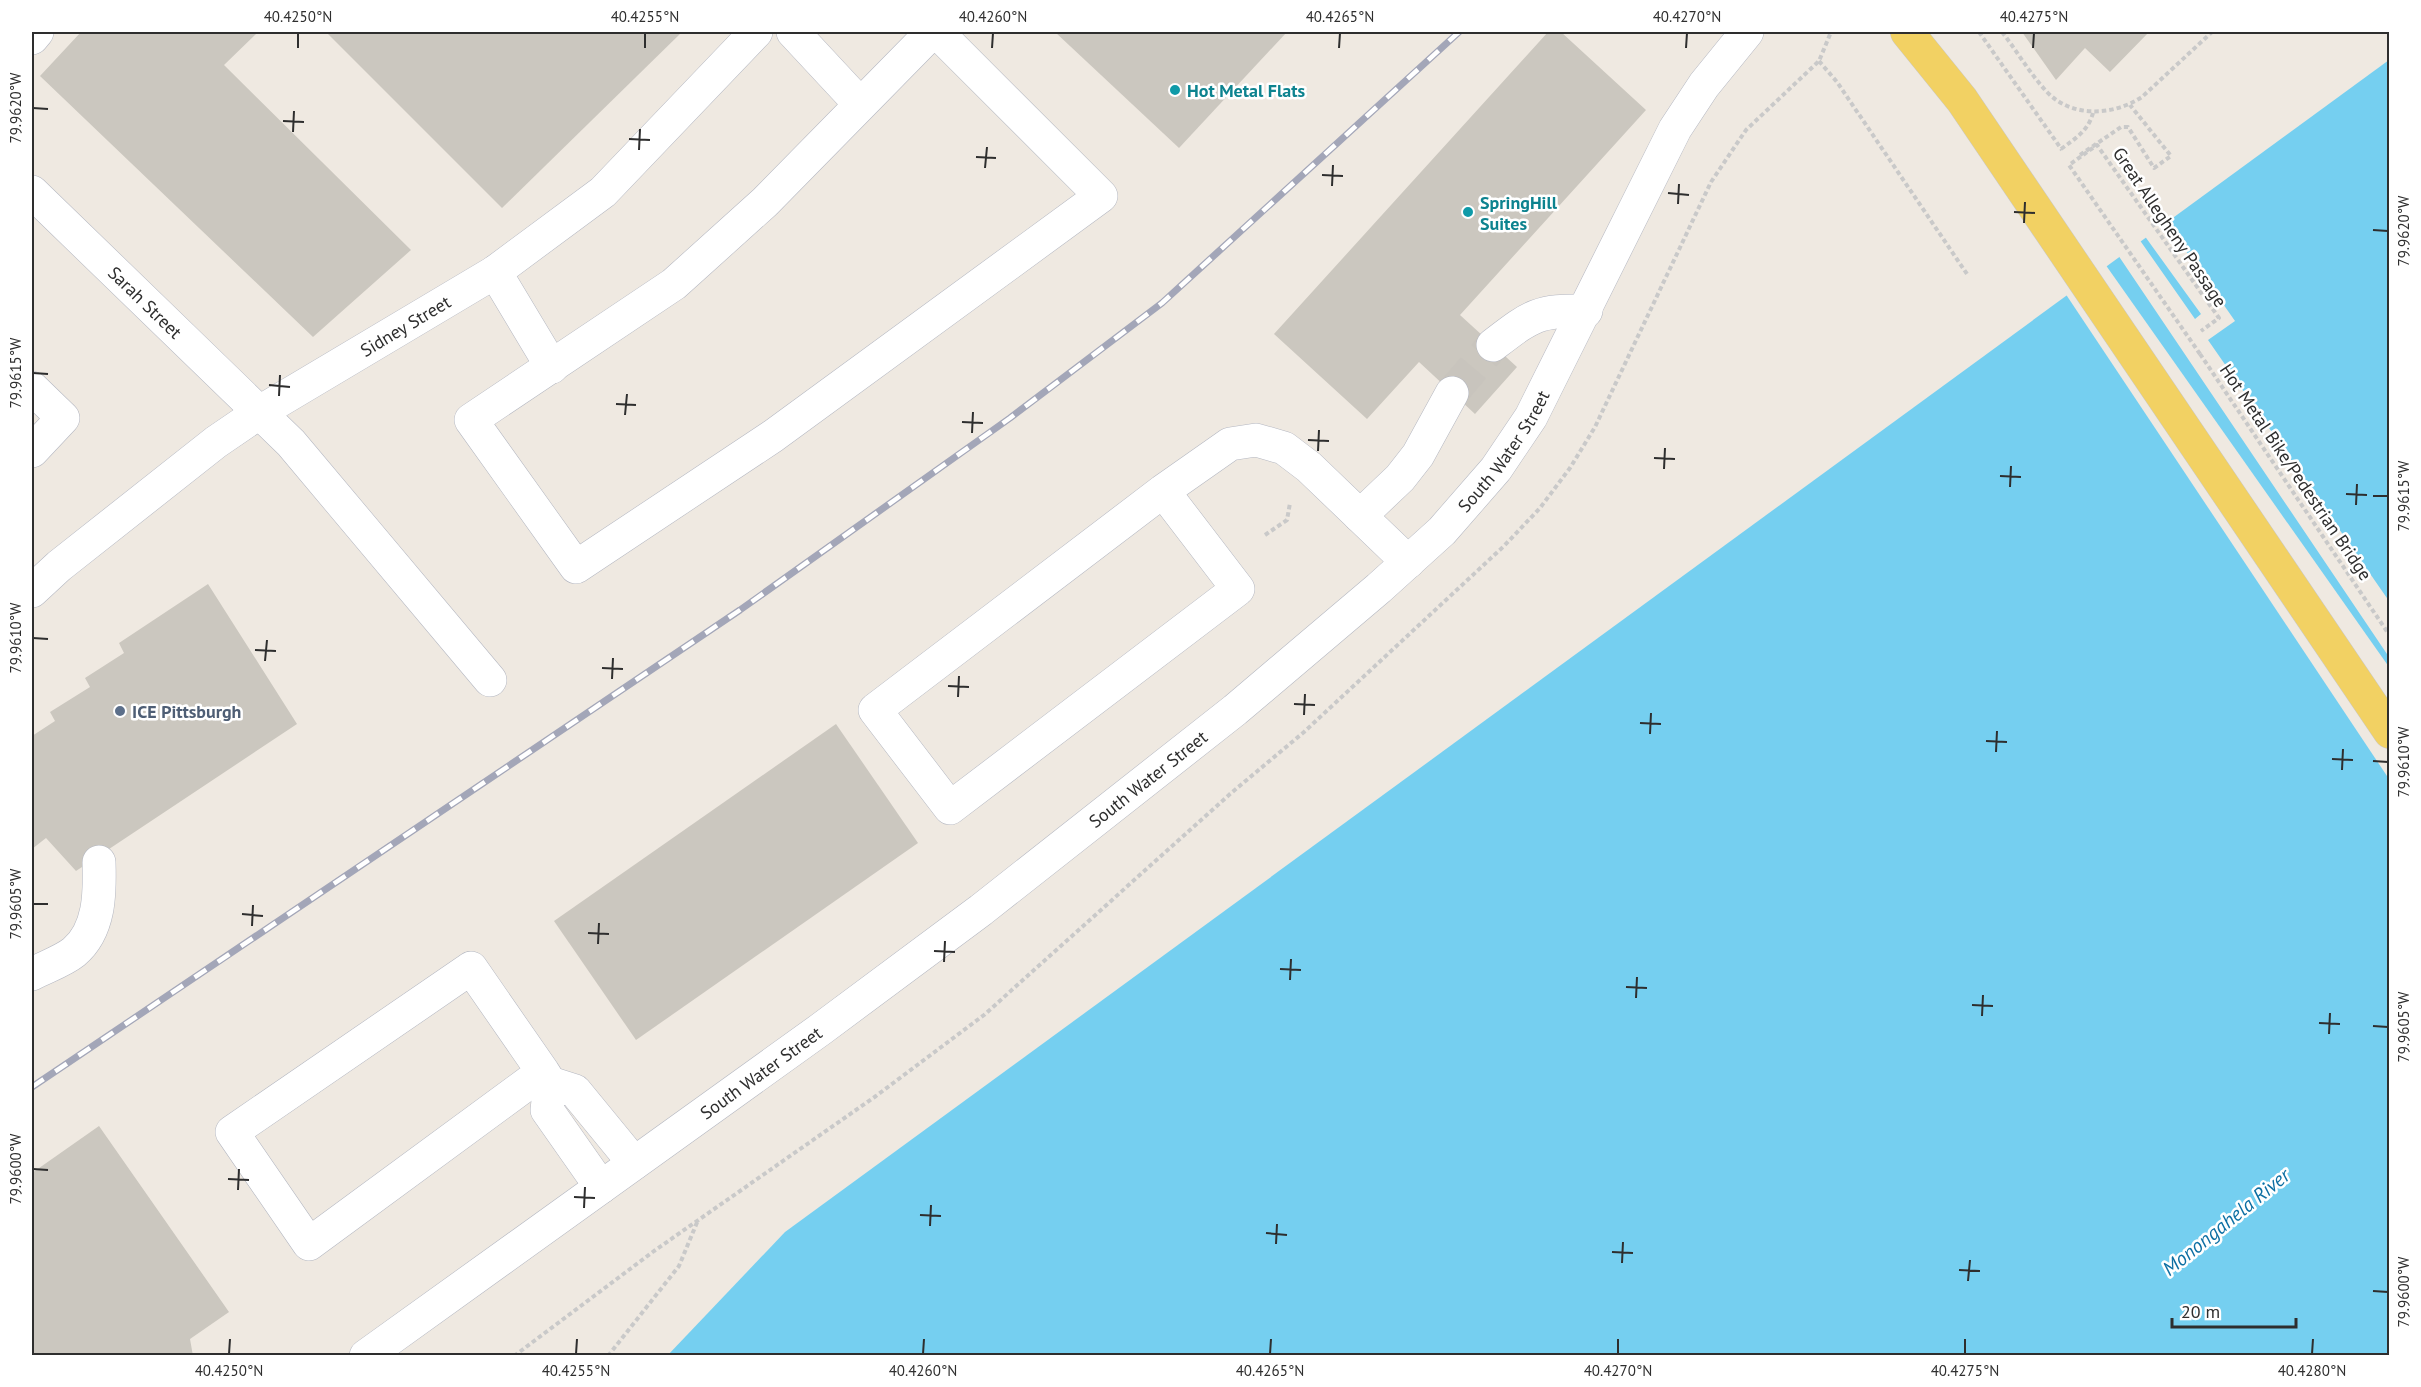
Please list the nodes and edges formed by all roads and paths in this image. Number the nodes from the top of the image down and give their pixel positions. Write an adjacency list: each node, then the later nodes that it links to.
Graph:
1 (38, 32): 11 (street)
2 (756, 32): 17 (street, Sidney Street)
3 (793, 32): 12 (street)
4 (934, 32): 12 (street); 23 (street)
5 (1747, 32): 19 (street, South Water Street)
6 (1831, 32): 18 (path)
7 (1907, 32): 36 (main road)
8 (1979, 32): 14 (path)
9 (2002, 32): 14 (path)
10 (2212, 32): 13 (path)
11 (32, 38)
12 (860, 104): 23 (street)
13 (2130, 105): 14 (path); 15 (path, bridge)
14 (2093, 113)
15 (2080, 155)
16 (32, 192): 26 (street, Sarah Street)
17 (495, 272): 23 (street); 26 (street, Sidney Street)
18 (1967, 274)
19 (1586, 311): 21 (street); 32 (street, South Water Street)
20 (2201, 331): 22 (path, Great Allegheny Passage, bridge)
21 (1493, 345)
22 (2200, 354): 34 (path, Hot Metal Bike/Pedestrian Bridge)
23 (552, 367)
24 (32, 388): 27 (street)
25 (1452, 393): 30 (street)
26 (260, 412): 33 (street, Sidney Street); 35 (street, Sarah Street)
27 (32, 451)
28 (1163, 491): 28 (street); 30 (street)
29 (1292, 494): 31 (path)
30 (1360, 516): 32 (street)
31 (1265, 535)
32 (1408, 562): 40 (street, South Water Street)
33 (32, 591)
34 (2390, 636)
35 (490, 680)
36 (2390, 732)
37 (99, 862): 38 (street)
38 (32, 974)
39 (547, 1078): 39 (street); 40 (street); 41 (street)
40 (634, 1163): 41 (street, South Water Street)
41 (601, 1187): 43 (street, South Water Street)
42 (699, 1220): 44 (path)
43 (366, 1356)
44 (608, 1356)

